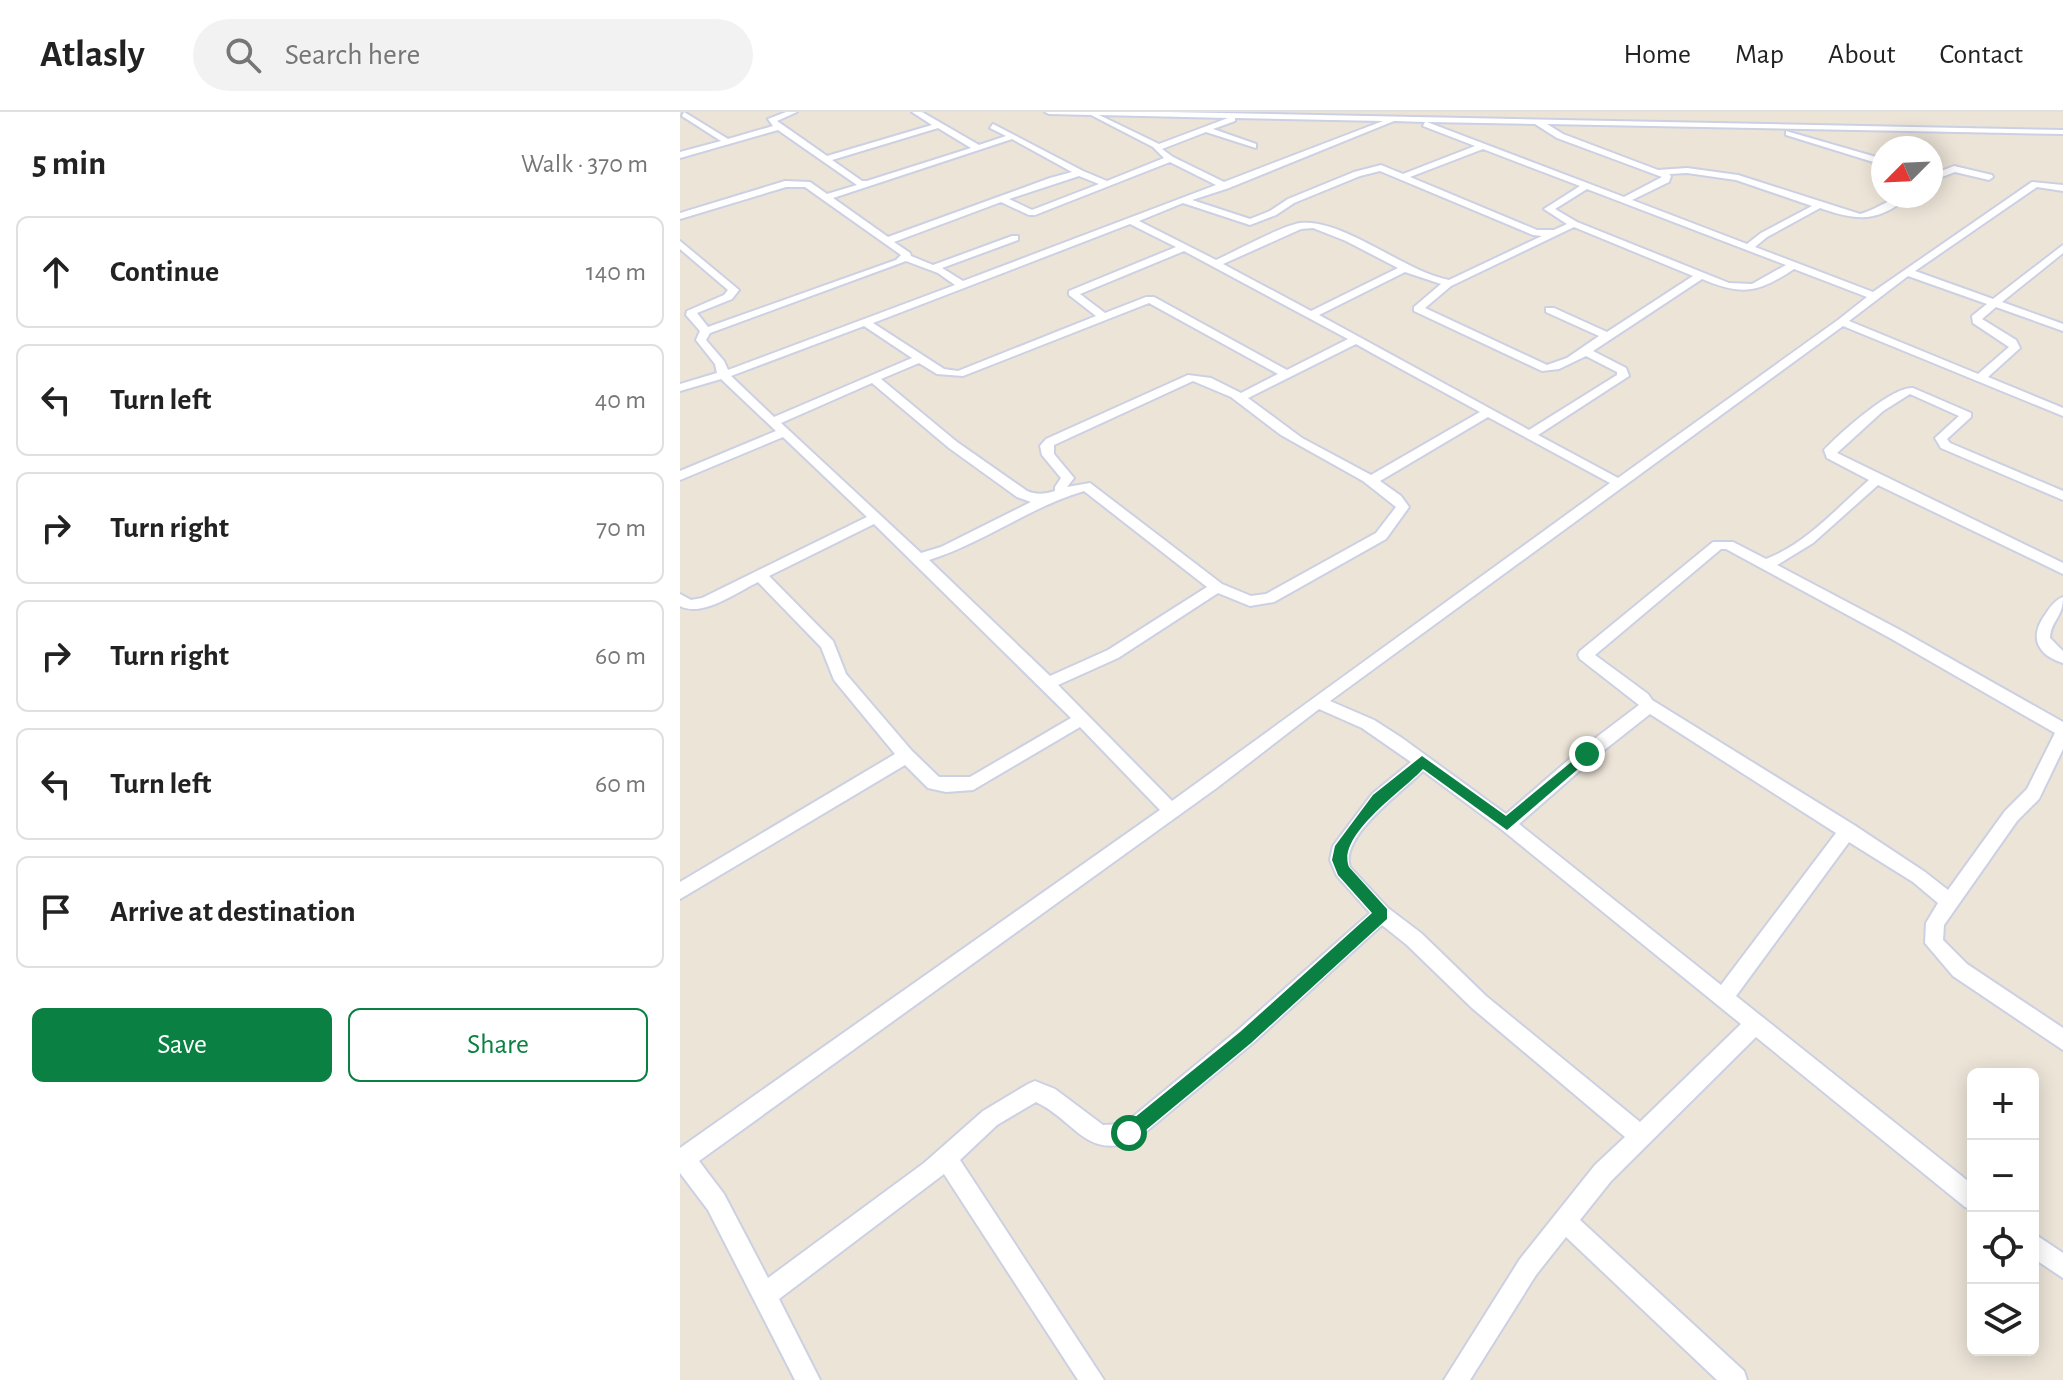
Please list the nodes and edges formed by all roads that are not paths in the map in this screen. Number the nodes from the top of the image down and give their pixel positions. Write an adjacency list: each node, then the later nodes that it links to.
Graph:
1 (793, 112): 18 (street)
2 (916, 112): 14 (street)
3 (1049, 112): 6 (street)
4 (1565, 112): 13 (street)
5 (1747, 112): 16 (street)
6 (1088, 113): 7 (street); 24 (street)
7 (1156, 113): 10 (street)
8 (685, 114): 22 (street)
9 (1295, 114): 10 (street); 11 (street)
10 (1241, 116): 19 (street)
11 (1396, 117): 12 (street); 23 (street); 39 (street)
12 (1534, 120): 13 (street); 31 (street)
13 (1558, 121): 16 (street)
14 (939, 125): 26 (street); 29 (street)
15 (993, 126): 21 (street)
16 (1754, 126): 17 (street)
17 (1774, 126): 20 (street); 28 (street)
18 (778, 127): 22 (street); 29 (street)
19 (1205, 129): 24 (street); 25 (street)
20 (2063, 132)
21 (1014, 136): 26 (street); 32 (street)
22 (728, 142): 27 (street)
23 (1485, 145): 34 (street); 38 (street)
24 (1157, 146): 30 (street)
25 (1253, 146)
26 (978, 148): 37 (street)
27 (680, 155)
28 (1871, 158)
29 (825, 159): 37 (street)
30 (1170, 159): 36 (street); 39 (street)
31 (1660, 172): 43 (street); 45 (street)
32 (1080, 173): 36 (street); 42 (street)
33 (1943, 173): 35 (street)
34 (1405, 176): 44 (street); 50 (street)
35 (1989, 177)
36 (1107, 184): 42 (street)
37 (861, 185): 41 (street)
38 (1587, 185): 43 (street); 49 (street)
39 (1226, 186): 44 (street)
40 (2063, 188): 62 (street)
41 (828, 197): 47 (street); 52 (street)
42 (1001, 199): 52 (street)
43 (1624, 200): 55 (street)
44 (1185, 201): 48 (street)
45 (1820, 205): 46 (street); 55 (street)
46 (1883, 208)
47 (680, 216)
48 (1132, 221): 54 (street); 65 (street)
49 (1574, 224): 50 (street); 63 (street)
50 (1538, 236): 64 (street)
51 (1015, 238): 60 (street)
52 (887, 241): 57 (street)
53 (680, 244): 69 (street)
54 (1185, 247): 58 (street); 71 (street)
55 (1748, 248): 59 (street)
56 (2063, 248): 67 (street)
57 (906, 258): 60 (street); 75 (street)
58 (1217, 263): 61 (street); 70 (street)
59 (1793, 265): 63 (street); 66 (street)
60 (933, 268): 65 (street)
61 (1404, 269): 64 (street); 70 (street)
62 (1907, 272): 66 (street); 67 (street)
63 (1701, 275): 76 (street)
64 (1448, 283): 78 (street)
65 (962, 285): 72 (street)
66 (1872, 295): 73 (street)
67 (1993, 303): 74 (street); 83 (street)
68 (1550, 310): 76 (street)
69 (686, 312): 75 (street)
70 (1310, 315): 77 (street)
71 (1102, 316): 79 (street); 80 (street)
72 (865, 322): 79 (street); 81 (street)
73 (1842, 322): 83 (street); 94 (street)
74 (2063, 328)
75 (706, 331): 81 (street)
76 (1607, 336): 78 (street)
77 (1355, 340): 80 (street); 87 (street)
78 (1587, 352): 90 (street)
79 (921, 358): 82 (street)
80 (1286, 374): 85 (street)
81 (724, 376): 84 (street); 88 (street)
82 (873, 378): 88 (street); 95 (street)
83 (1980, 378): 86 (street)
84 (680, 388)
85 (1240, 398): 93 (street); 95 (street)
86 (2063, 412)
87 (1487, 413): 90 (street); 93 (street)
88 (772, 422): 89 (street)
89 (785, 432): 91 (street); 97 (street)
90 (1529, 435): 94 (street)
91 (680, 476)
92 (1877, 479): 96 (street); 99 (street); 100 (street)
93 (1369, 482): 102 (street)
94 (1619, 483): 107 (street)
95 (1057, 494): 98 (street); 102 (street)
96 (2063, 496)
97 (874, 519): 98 (street); 101 (street)
98 (919, 558): 106 (street)
99 (1764, 565): 108 (street); 110 (street)
100 (2063, 569)
101 (761, 577): 103 (street); 111 (street)
102 (1217, 587): 106 (street)
103 (680, 599)
104 (2063, 602): 105 (street)
105 (2063, 658)
106 (1047, 683): 109 (street)
107 (1317, 702): 112 (street); 113 (street)
108 (1647, 704): 114 (street); 115 (street)
109 (1082, 719): 111 (street); 113 (street)
110 (2063, 731): 117 (street)
111 (906, 756): 116 (street)
112 (1422, 761): 114 (street); 118 (street)
113 (1171, 811): 123 (street)
114 (1507, 824): 119 (street)
115 (1848, 830): 117 (street); 119 (street)
116 (680, 891)
117 (1950, 902): 121 (street)
118 (1382, 914): 122 (street); 124 (street)
119 (1723, 998): 120 (street)
120 (1755, 1024): 122 (street); 125 (street)
121 (2063, 1040)
122 (1640, 1136): 126 (street)
123 (681, 1159): 129 (street)
124 (947, 1159): 129 (street); 131 (street)
125 (1967, 1194)
126 (1565, 1221): 132 (street); 133 (street)
127 (2039, 1249): 128 (street)
128 (2063, 1267)
129 (766, 1294): 130 (street)
130 (808, 1380)
131 (1092, 1380)
132 (1456, 1380)
133 (1735, 1380)

